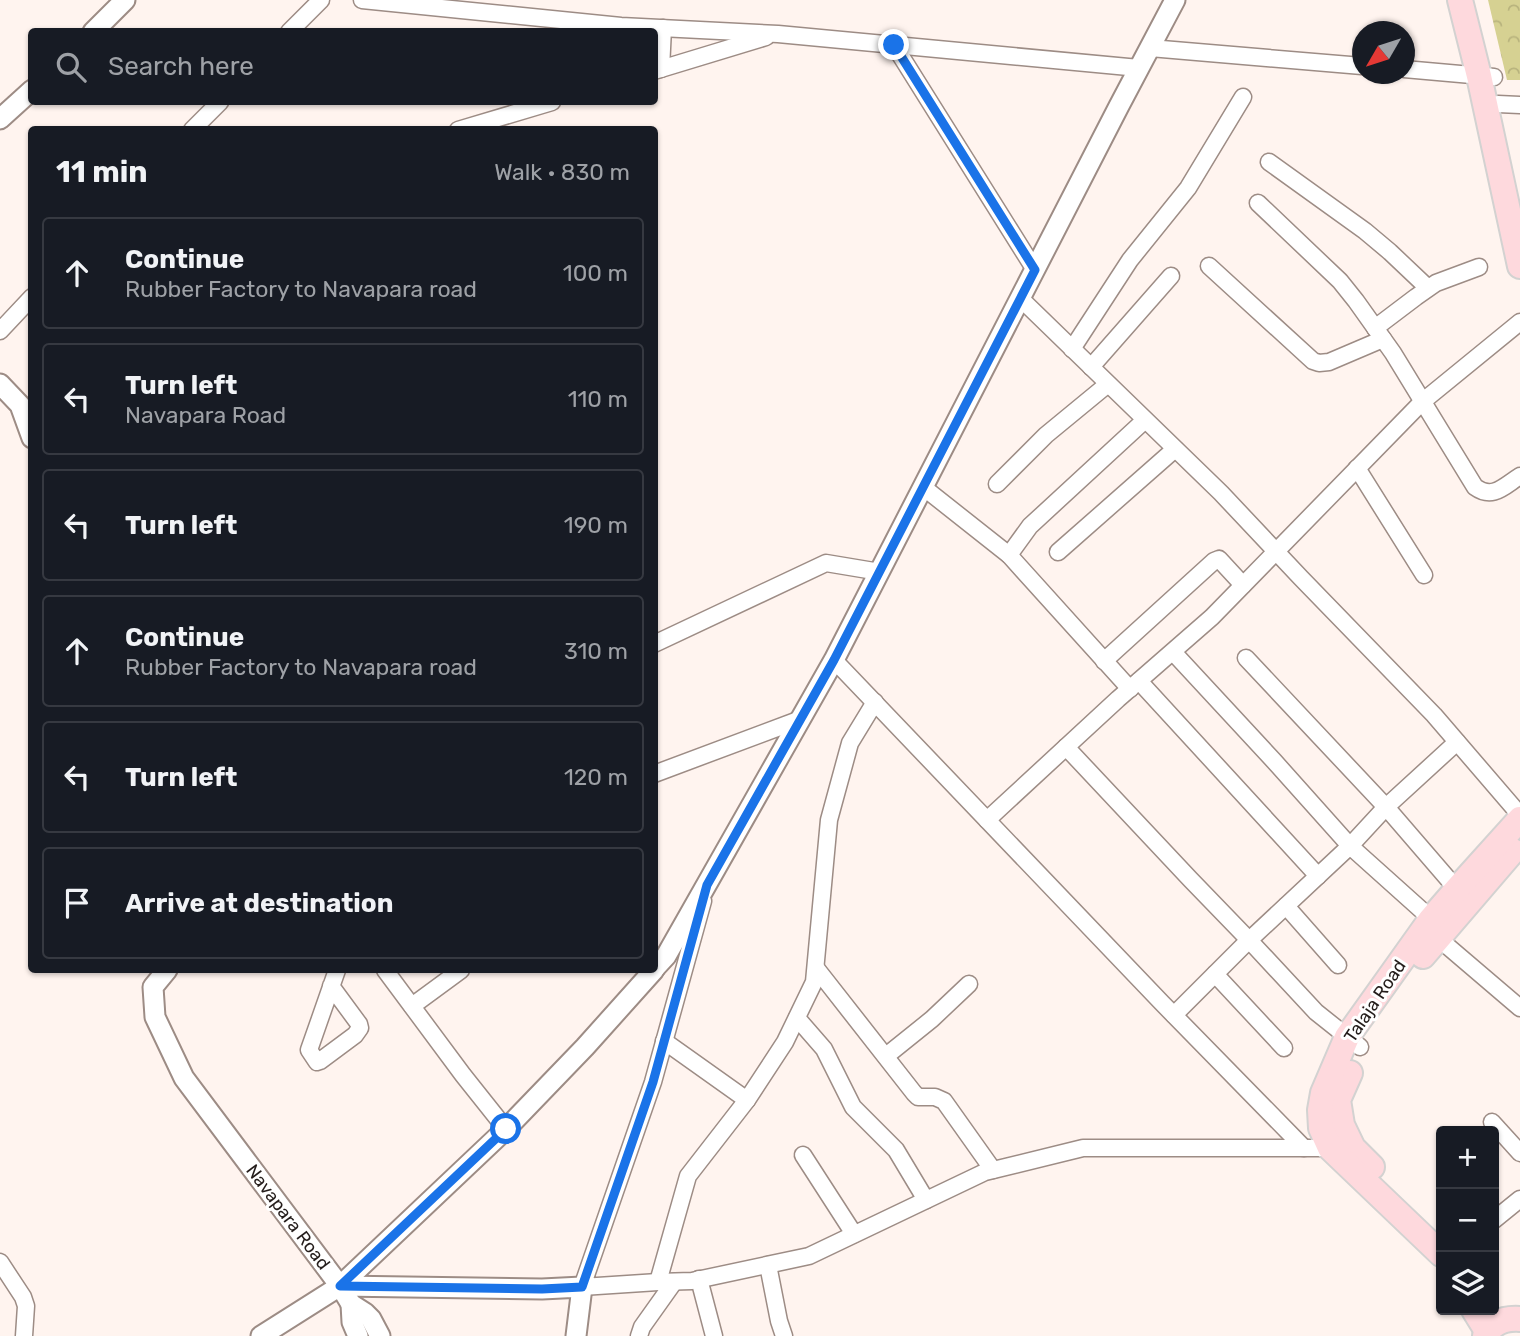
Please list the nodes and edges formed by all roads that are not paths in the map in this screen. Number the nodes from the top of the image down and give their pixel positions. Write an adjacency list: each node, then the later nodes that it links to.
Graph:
1 (125, 0): 7 (street)
2 (321, 0): 8 (street)
3 (362, 0): 9 (street)
4 (1175, 0): 12 (street)
5 (1460, 0): 17 (main road)
6 (1476, 0): 17 (main road)
7 (97, 28)
8 (293, 28)
9 (663, 28): 10 (street); 15 (street)
10 (778, 34): 11 (street); 15 (street)
11 (894, 45): 14 (street); 32 (street)
12 (1150, 48): 13 (street); 14 (street)
13 (1352, 65)
14 (1139, 68): 32 (street)
15 (658, 70)
16 (1415, 70): 17 (street)
17 (1487, 76): 20 (main road); 30 (main road)
18 (28, 94): 23 (street)
19 (1243, 97): 40 (street)
20 (1509, 104): 27 (main road)
21 (217, 105): 24 (street)
22 (542, 105): 25 (street)
23 (0, 119)
24 (196, 126)
25 (471, 126)
26 (1269, 162): 34 (street)
27 (1520, 192)
28 (1258, 203): 39 (street)
29 (1209, 266): 39 (street)
30 (1520, 266)
31 (1479, 267): 34 (street)
32 (1035, 270): 35 (street)
33 (1171, 276): 41 (street)
34 (1428, 288): 39 (street)
35 (1020, 298): 40 (street); 51 (street)
36 (28, 301): 38 (street)
37 (1520, 322): 44 (street)
38 (0, 331)
39 (1379, 334): 44 (street)
40 (1072, 349): 41 (street)
41 (1091, 368): 43 (street)
42 (0, 384): 45 (street)
43 (1108, 384): 46 (street); 50 (street)
44 (1422, 402): 48 (street); 49 (street)
45 (28, 416)
46 (1145, 420): 47 (street); 54 (street)
47 (1175, 449): 52 (street); 53 (street)
48 (1357, 468): 53 (street); 56 (street)
49 (1520, 476)
50 (997, 484)
51 (923, 487): 54 (street); 55 (street)
52 (1058, 552)
53 (1276, 552): 57 (street); 66 (street)
54 (1009, 555): 62 (street)
55 (880, 572): 58 (street); 61 (street)
56 (1424, 575)
57 (1243, 585): 59 (street); 62 (street)
58 (658, 642)
59 (1173, 652): 63 (street); 73 (street)
60 (1246, 658): 69 (street)
61 (834, 660): 64 (street); 65 (street)
62 (1104, 661): 63 (street)
63 (1134, 685): 67 (street); 74 (street)
64 (874, 702): 71 (street); 82 (street)
65 (801, 719): 68 (street); 75 (street)
66 (1457, 742): 69 (street); 70 (street)
67 (1066, 747): 71 (street); 79 (street)
68 (658, 773)
69 (1386, 807): 73 (street); 76 (street)
70 (1520, 817): 76 (main road, Talaja Road)
71 (987, 820): 93 (street)
72 (1520, 842): 76 (main road, Talaja Road)
73 (1350, 846): 74 (street); 78 (street)
74 (1318, 876): 77 (street)
75 (707, 885): 81 (street); 95 (street)
76 (1463, 895): 78 (main road, Talaja Road)
77 (1286, 906): 79 (street); 80 (street)
78 (1438, 929): 92 (street); 96 (main road, Talaja Road)
79 (1249, 940): 88 (street); 96 (street)
80 (1338, 964)
81 (658, 965)
82 (816, 968): 94 (street); 98 (street)
83 (165, 973): 117 (street, Navapara Road)
84 (336, 973): 90 (street)
85 (387, 973): 91 (street)
86 (457, 973): 91 (street)
87 (650, 973): 101 (street)
88 (1215, 974): 93 (street); 97 (street)
89 (969, 984): 98 (street)
90 (331, 986)
91 (412, 1006): 101 (street)
92 (1520, 1008)
93 (1174, 1015): 102 (street)
94 (797, 1018): 99 (street); 108 (street)
95 (664, 1041): 99 (street); 118 (street)
96 (1354, 1042): 103 (main road, Talaja Road)
97 (1284, 1048)
98 (886, 1056): 106 (street)
99 (747, 1100): 116 (street)
100 (1492, 1122): 104 (street)
101 (506, 1129): 117 (street)
102 (1304, 1148): 103 (street); 106 (street)
103 (1342, 1148): 110 (main road, Talaja Road); 112 (main road, Talaja Road)
104 (1520, 1153)
105 (803, 1155): 111 (street)
106 (993, 1170): 108 (street)
107 (1520, 1199): 109 (street)
108 (926, 1200): 111 (street)
109 (1499, 1216)
110 (1436, 1232)
111 (854, 1234): 114 (street)
112 (1439, 1252)
113 (0, 1262): 120 (street)
114 (768, 1265): 115 (street); 127 (street)
115 (699, 1279): 116 (street); 126 (street)
116 (666, 1282): 118 (street); 125 (street)
117 (340, 1286): 118 (street, Navapara Road); 119 (street); 121 (street)
118 (582, 1287): 124 (street)
119 (351, 1304): 122 (street); 123 (street)
120 (24, 1336)
121 (261, 1336)
122 (358, 1336)
123 (380, 1336)
124 (576, 1336)
125 (639, 1336)
126 (714, 1336)
127 (784, 1336)

